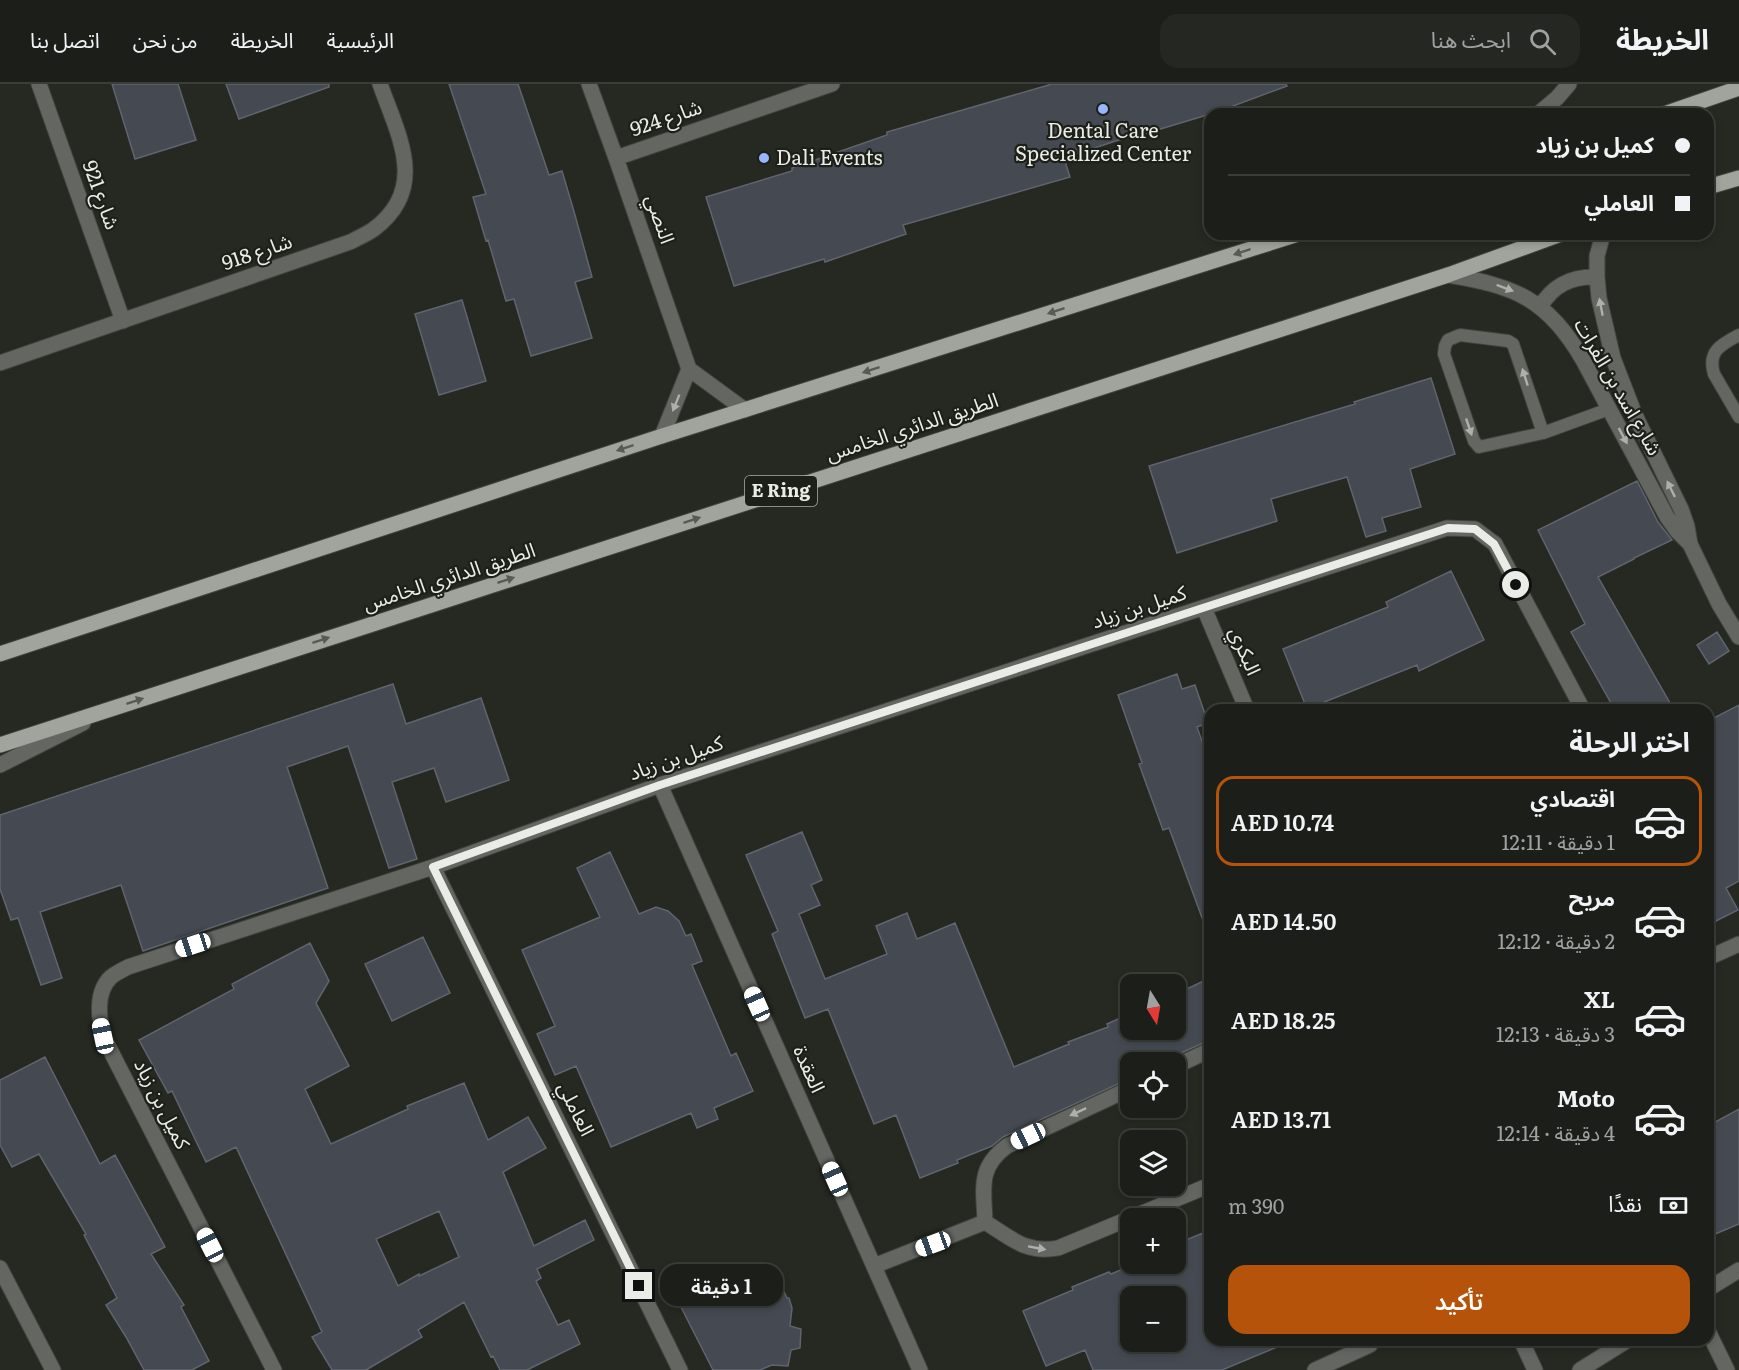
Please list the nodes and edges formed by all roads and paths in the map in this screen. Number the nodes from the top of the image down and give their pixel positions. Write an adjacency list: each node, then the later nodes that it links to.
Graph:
1 (39, 84): 19 (street, شارع 921)
2 (380, 84): 19 (street, شارع 918)
3 (589, 84): 10 (street, النصي)
4 (832, 84): 6 (street, شارع 924)
5 (1569, 84): 8 (street)
6 (805, 88): 10 (street, شارع 924)
7 (1739, 88): 9 (main road)
8 (1545, 108)
9 (1681, 108)
10 (616, 158): 22 (street, النصي)
11 (1739, 178): 12 (main road)
12 (1714, 185)
13 (1279, 240): 23 (main road, one-way to 23)
14 (1545, 240): 16 (main road, الطريق الدائري الخامس / E Ring)
15 (1602, 240): 17 (street, شارع اسد بن الفرات)
16 (1448, 275): 18 (street, شارع اسد بن الفرات, one-way to 18); 34 (main road, الطريق الدائري الخامس / E Ring, one-way to 16)
17 (1597, 277): 18 (street); 28 (street, شارع اسد بن الفرات, one-way to 17)
18 (1540, 307): 24 (street, شارع اسد بن الفرات)
19 (123, 321): 21 (street, شارع 918)
20 (1739, 335): 25 (lane)
21 (0, 363)
22 (689, 369): 23 (street); 27 (street, one-way to 27)
23 (745, 410): 27 (main road)
24 (1609, 410): 26 (lane); 28 (street, شارع اسد بن الفرات, one-way to 28)
25 (1739, 417)
26 (1543, 433): 26 (lane, one-way to 26)
27 (663, 436): 31 (main road, one-way to 31)
28 (1690, 544): 30 (street, شارع اسد بن الفرات)
29 (1204, 608): 32 (street, البكري); 33 (street, كميل بن زياد); 37 (street, كميل بن زياد)
30 (1739, 637)
31 (0, 654)
32 (1244, 704)
33 (1580, 704)
34 (109, 709): 35 (main road, الطريق الدائري الخامس / E Ring); 36 (street)
35 (0, 745)
36 (0, 765)
37 (660, 785): 38 (street, كميل بن زياد); 46 (street, العقدة)
38 (433, 867): 55 (street, كميل بن زياد); 56 (street, العاملي)
39 (1739, 945): 40 (street)
40 (1714, 952)
41 (1204, 1053): 42 (street)
42 (1186, 1061)
43 (1120, 1093): 45 (street, one-way to 45)
44 (1204, 1187): 45 (street, one-way to 44)
45 (985, 1222): 46 (street)
46 (874, 1266): 57 (street, العقدة)
47 (0, 1268): 54 (street)
48 (1739, 1270): 49 (street)
49 (1714, 1285)
50 (1714, 1343): 61 (street)
51 (1368, 1346): 58 (street)
52 (1524, 1346): 59 (street)
53 (1618, 1346): 60 (street)
54 (53, 1370)
55 (274, 1370)
56 (680, 1370)
57 (920, 1370)
58 (1315, 1370)
59 (1535, 1370)
60 (1580, 1370)
61 (1727, 1370)

